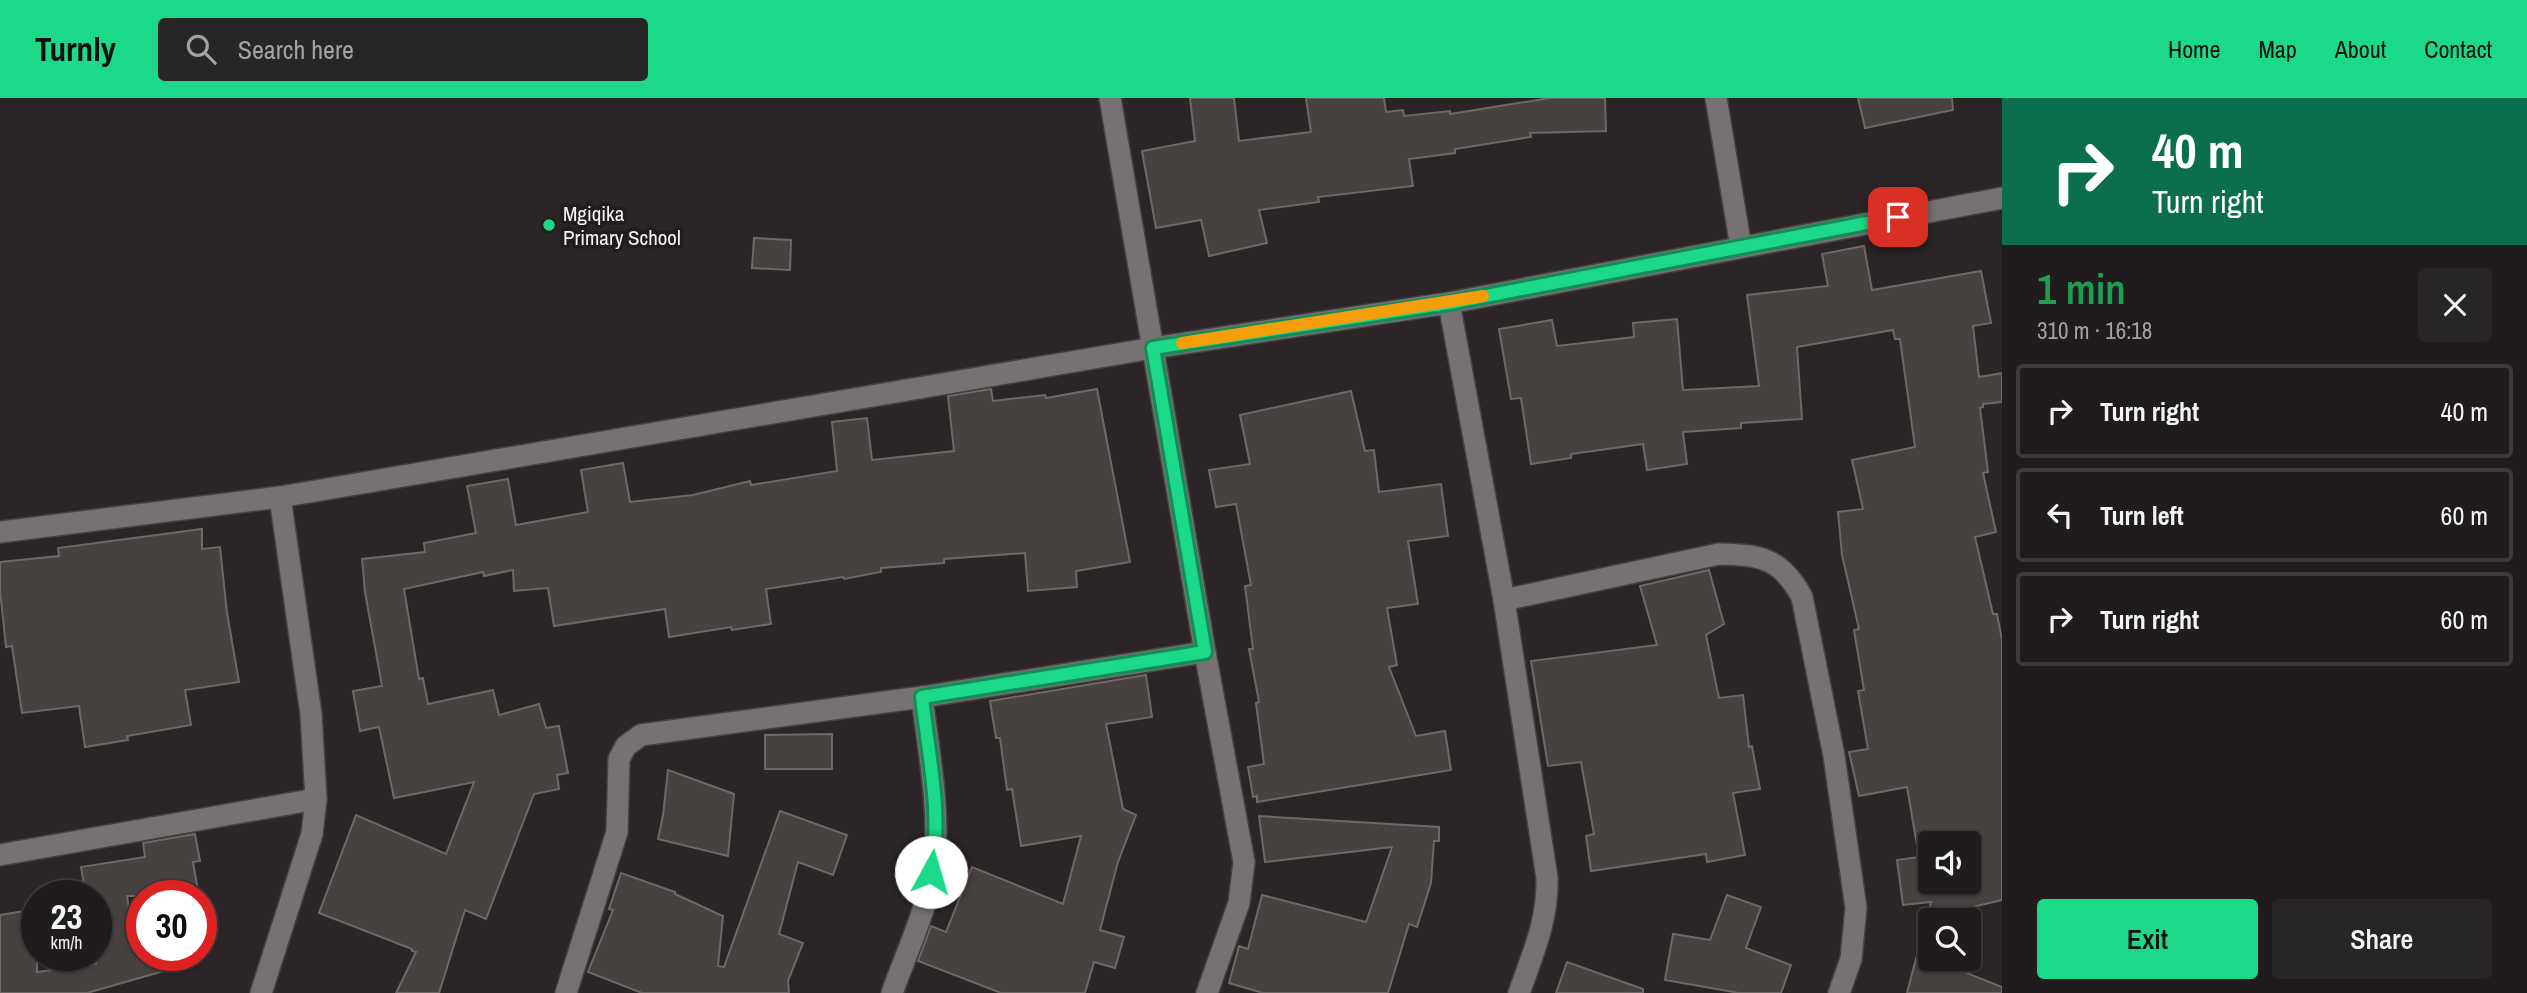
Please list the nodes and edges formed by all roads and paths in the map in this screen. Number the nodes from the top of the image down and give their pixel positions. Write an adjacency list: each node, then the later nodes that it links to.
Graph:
1 (1110, 98): 6 (street)
2 (1716, 98): 4 (street)
3 (2002, 198): 4 (street)
4 (1741, 247): 5 (street)
5 (1449, 303): 6 (street); 9 (street)
6 (1153, 348): 7 (street); 10 (street)
7 (280, 497): 8 (street); 12 (street)
8 (0, 532)
9 (1504, 600): 18 (street); 19 (street)
10 (1205, 652): 11 (street); 17 (street)
11 (922, 697): 15 (street); 16 (street)
12 (316, 800): 13 (street); 14 (street)
13 (0, 855)
14 (261, 993)
15 (566, 993)
16 (892, 993)
17 (1207, 993)
18 (1519, 993)
19 (1839, 993)

